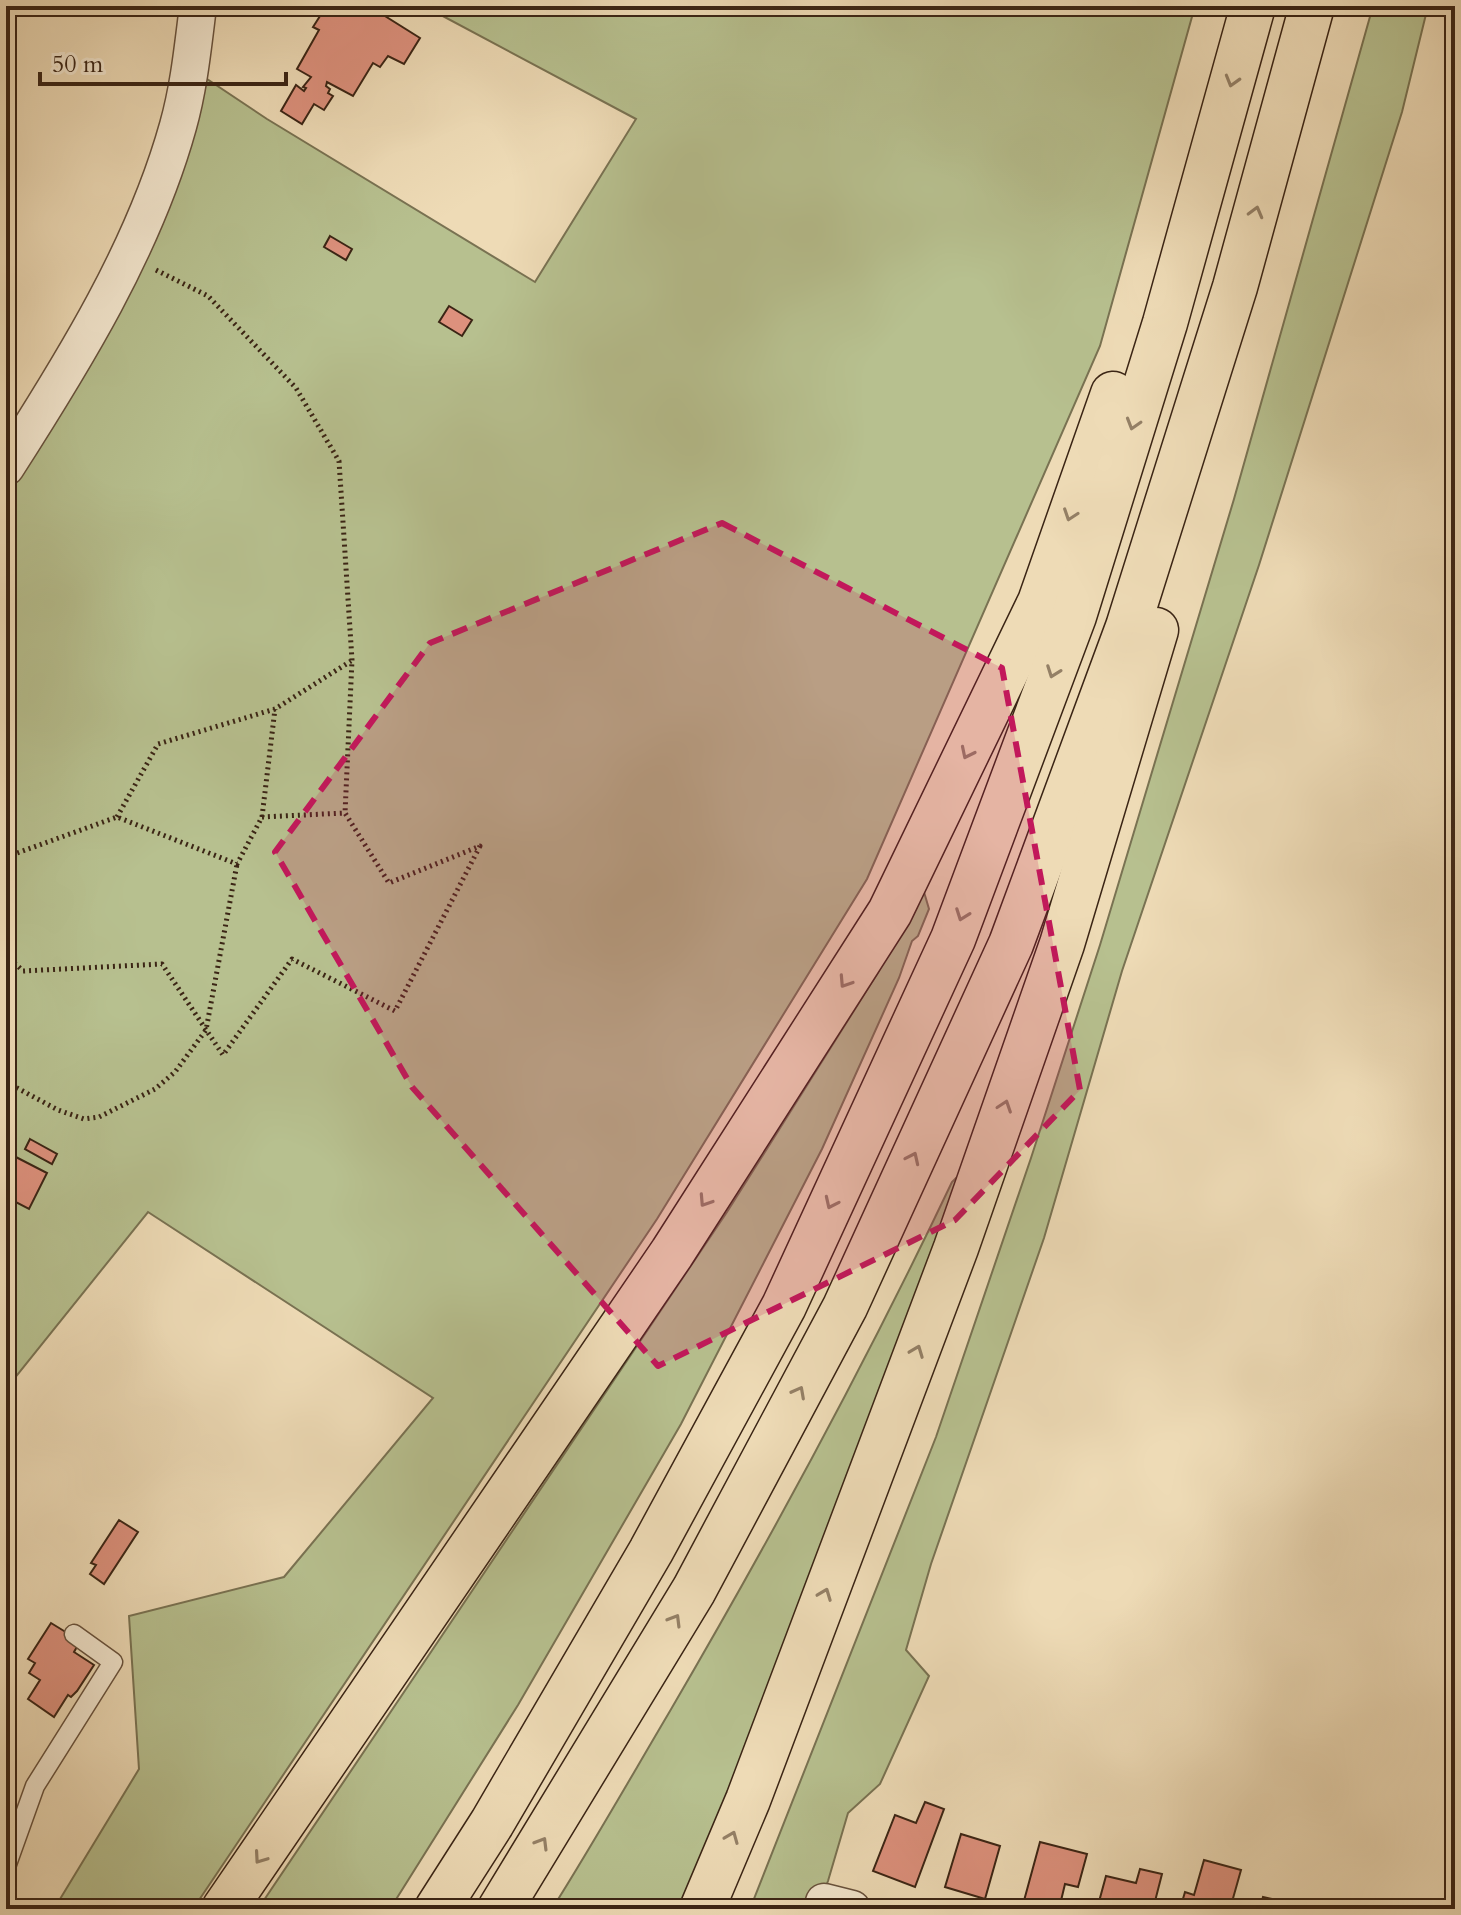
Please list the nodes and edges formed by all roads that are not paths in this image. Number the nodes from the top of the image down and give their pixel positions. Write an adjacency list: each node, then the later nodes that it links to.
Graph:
1 (198, 6): 6 (street)
2 (1253, 6): 5 (highway, one-way to 5)
3 (1312, 6): 4 (highway, one-way to 3)
4 (1235, 287): 11 (highway, one-way to 4); 12 (highway, one-way to 4)
5 (1165, 323): 9 (highway, one-way to 9); 10 (highway, one-way to 10)
6 (6, 467)
7 (74, 1634): 8 (lane)
8 (6, 1867)
9 (224, 1909)
10 (437, 1909)
11 (500, 1909)
12 (702, 1909)

